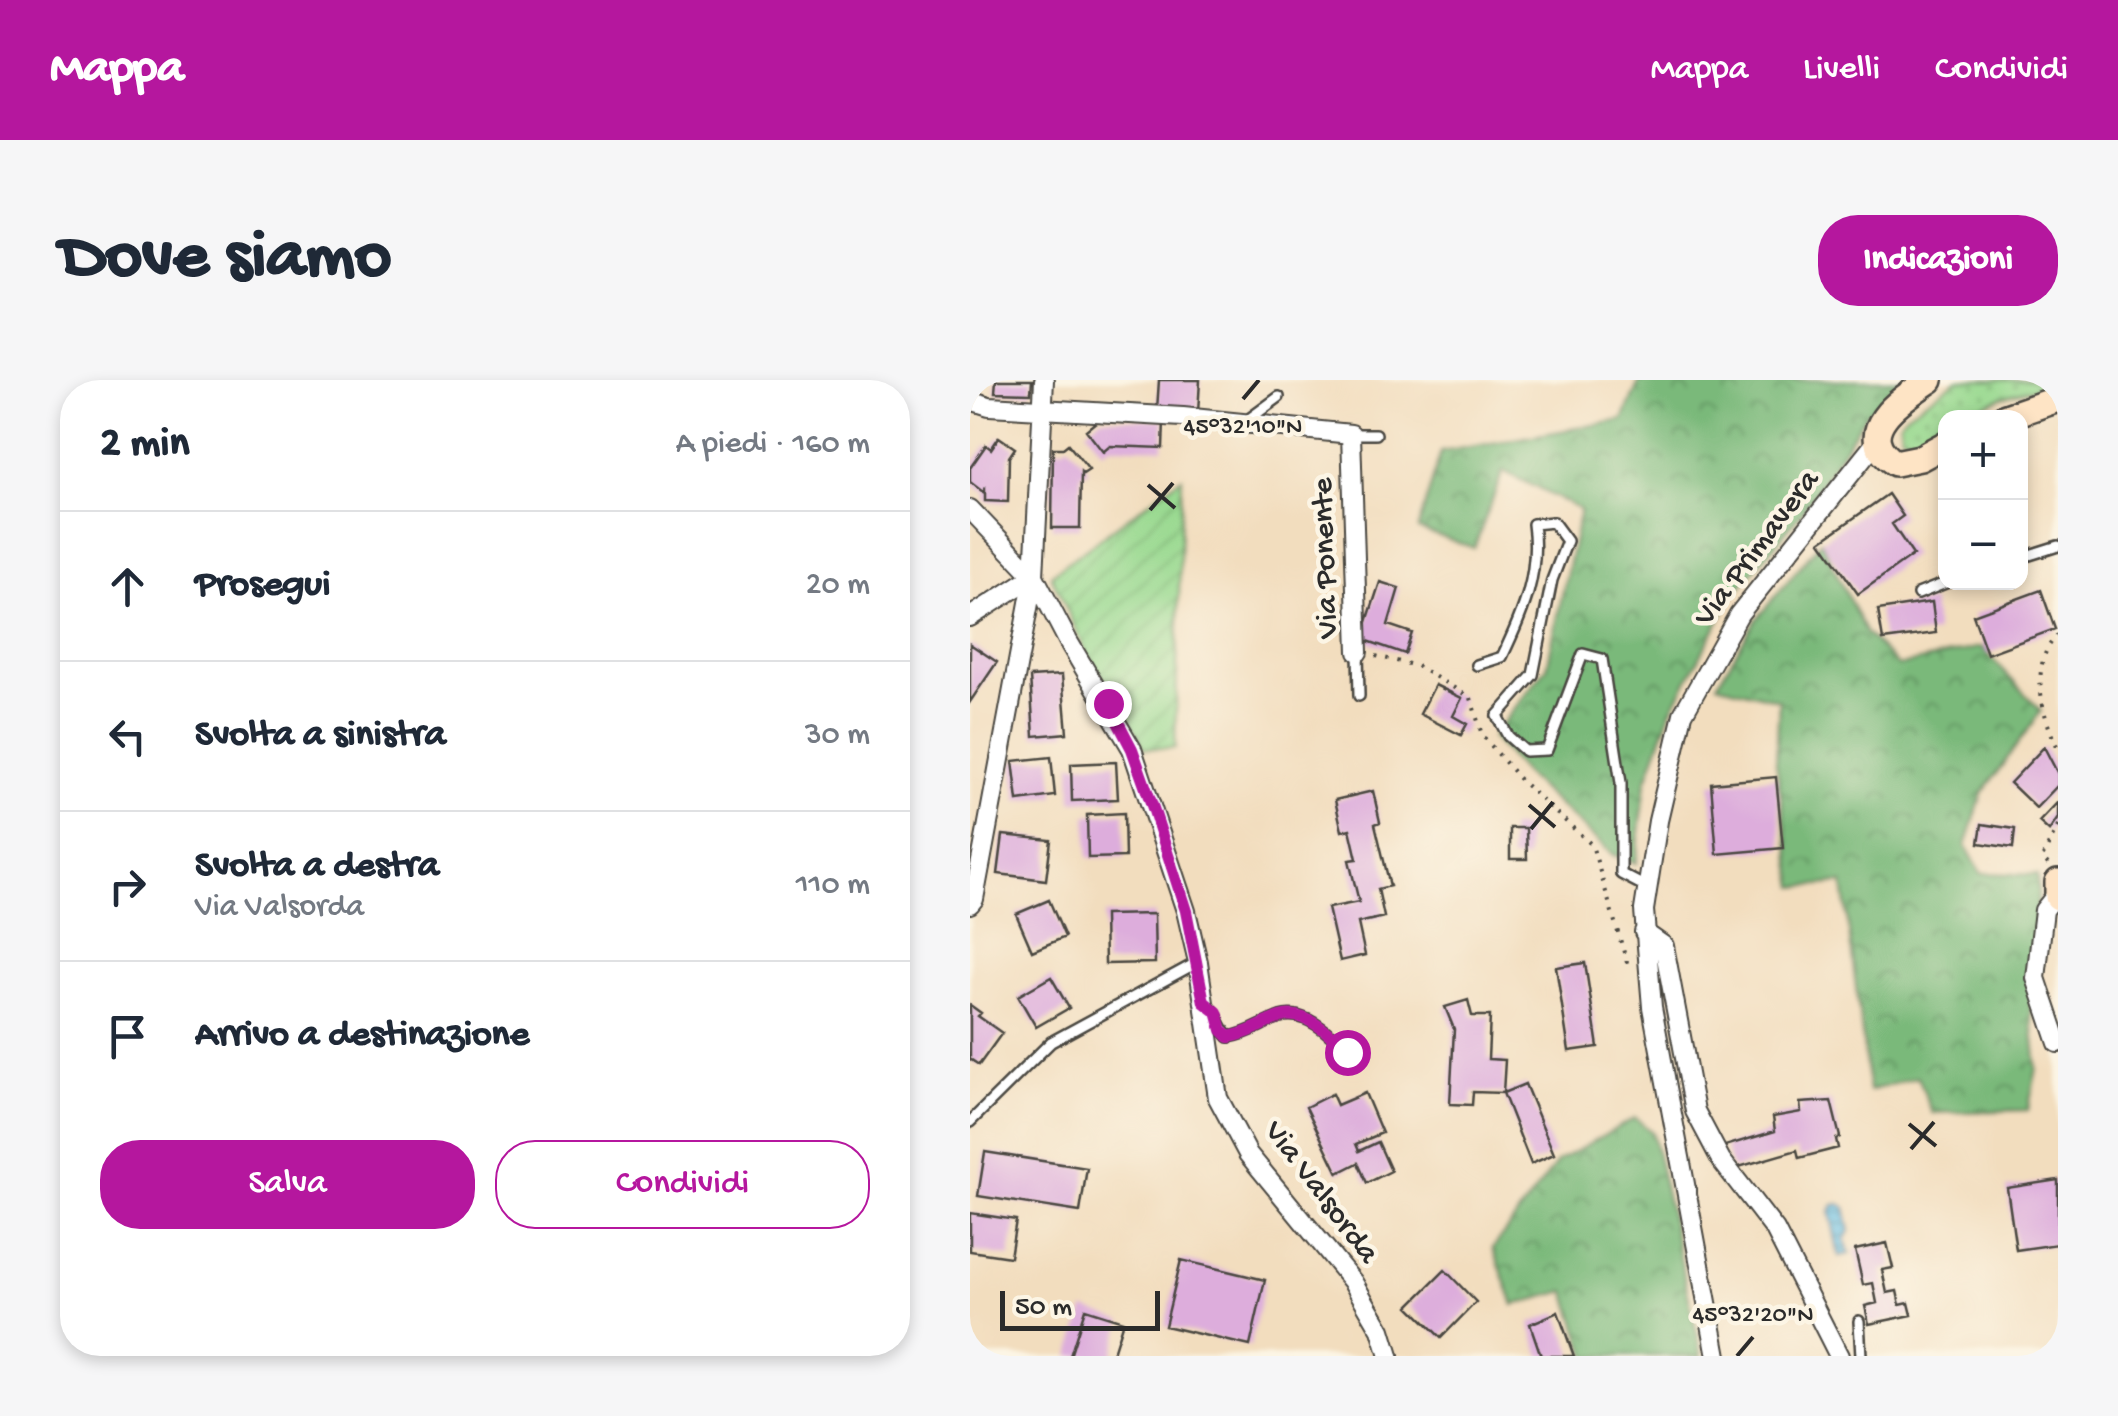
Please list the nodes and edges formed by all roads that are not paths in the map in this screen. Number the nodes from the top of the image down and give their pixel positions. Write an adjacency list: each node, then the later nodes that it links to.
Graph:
1 (1044, 380): 6 (street)
2 (1930, 380): 11 (street)
3 (1279, 397): 8 (lane)
4 (2058, 399): 7 (street)
5 (970, 400): 6 (street, Via Ponente)
6 (1043, 408): 8 (street, Via Ponente); 16 (street)
7 (2026, 410)
8 (1243, 424): 9 (street, Via Ponente)
9 (1351, 434): 10 (lane); 20 (street, Via Ponente)
10 (1376, 434)
11 (1878, 440): 12 (street); 23 (street, Via Primavera)
12 (1938, 448)
13 (970, 509): 16 (street)
14 (2058, 546): 15 (lane)
15 (2028, 555)
16 (1034, 576): 19 (street); 25 (street); 27 (street, Via Valsorda)
17 (1938, 586): 18 (lane)
18 (1918, 594)
19 (970, 617)
20 (1358, 652): 22 (lane)
21 (1476, 664): 23 (lane)
22 (1358, 696)
23 (1648, 888): 26 (street, Via Primavera)
24 (2057, 891): 29 (street)
25 (970, 904)
26 (1644, 932): 34 (street, Via Primavera); 35 (street)
27 (1198, 962): 28 (street, Via Valsorda); 31 (lane)
28 (1204, 1002): 30 (lane); 33 (street, Via Valsorda)
29 (2058, 1043)
30 (1347, 1052)
31 (970, 1122)
32 (1860, 1320): 36 (lane)
33 (1389, 1356)
34 (1717, 1356)
35 (1839, 1356)
36 (1861, 1356)

